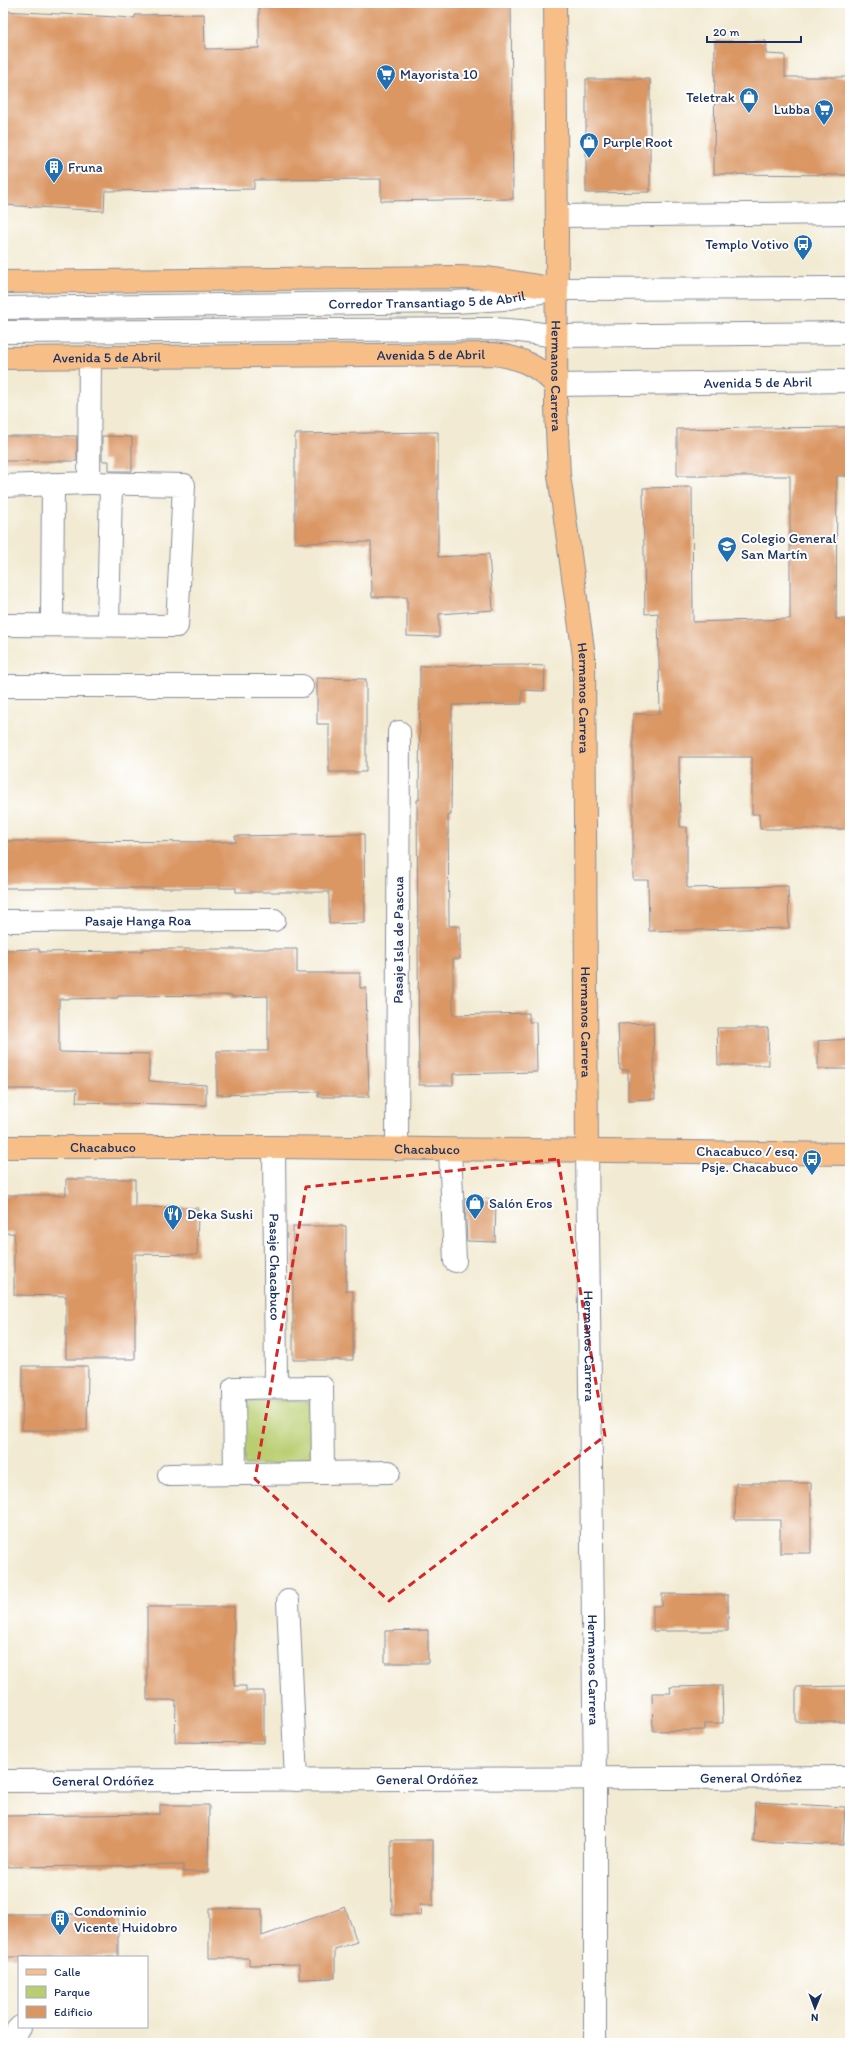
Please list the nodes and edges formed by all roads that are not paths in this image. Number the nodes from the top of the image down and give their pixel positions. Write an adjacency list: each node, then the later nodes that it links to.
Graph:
1 (555, 3): 3 (main road, Hermanos Carrera)
2 (850, 214): 3 (street)
3 (557, 216): 7 (main road, Hermanos Carrera)
4 (195, 280): 5 (main road); 7 (main road); 8 (street)
5 (3, 282)
6 (850, 288): 7 (street, Corredor Transantiago 5 de Abril)
7 (557, 289): 8 (street, Corredor Transantiago 5 de Abril); 13 (main road, Hermanos Carrera)
8 (195, 306): 9 (street, Corredor Transantiago 5 de Abril); 10 (street)
9 (3, 308)
10 (196, 331): 11 (street, Corredor Transantiago 5 de Abril); 13 (street, Corredor Transantiago 5 de Abril); 14 (street)
11 (3, 332)
12 (850, 333): 13 (street, Corredor Transantiago 5 de Abril)
13 (557, 336): 18 (main road, Hermanos Carrera)
14 (196, 356): 15 (main road, Avenida 5 de Abril); 18 (main road, Avenida 5 de Abril)
15 (90, 357): 16 (main road, Avenida 5 de Abril); 19 (street)
16 (3, 358)
17 (850, 381): 18 (street, Avenida 5 de Abril)
18 (556, 385): 35 (main road, Hermanos Carrera)
19 (89, 483): 20 (street); 21 (street)
20 (53, 484): 22 (street); 25 (street)
21 (111, 485): 24 (street); 24 (street)
22 (3, 486)
23 (3, 625): 25 (street)
24 (108, 625): 25 (street)
25 (52, 626)
26 (3, 686): 27 (street)
27 (302, 686)
28 (399, 732): 33 (street, Pasaje Isla de Pascua)
29 (274, 920): 30 (street, Pasaje Hanga Roa)
30 (3, 921)
31 (3, 1147): 32 (main road, Chacabuco)
32 (274, 1147): 33 (main road, Chacabuco); 38 (street, Pasaje Chacabuco)
33 (397, 1149): 34 (main road, Chacabuco)
34 (450, 1150): 35 (main road, Chacabuco); 37 (street)
35 (586, 1151): 36 (main road, Chacabuco); 45 (street, Hermanos Carrera)
36 (850, 1154)
37 (456, 1261)
38 (276, 1387): 40 (street); 41 (street)
39 (389, 1472): 40 (street)
40 (324, 1473): 41 (street)
41 (235, 1474): 42 (street)
42 (169, 1475)
43 (288, 1601): 46 (street)
44 (850, 1777): 45 (street, General Ordóñez)
45 (595, 1779): 46 (street, General Ordóñez); 50 (street, Hermanos Carrera)
46 (296, 1780): 47 (street, General Ordóñez)
47 (3, 1782)
48 (19, 2028): 49 (street)
49 (15, 2043)
50 (595, 2043)

